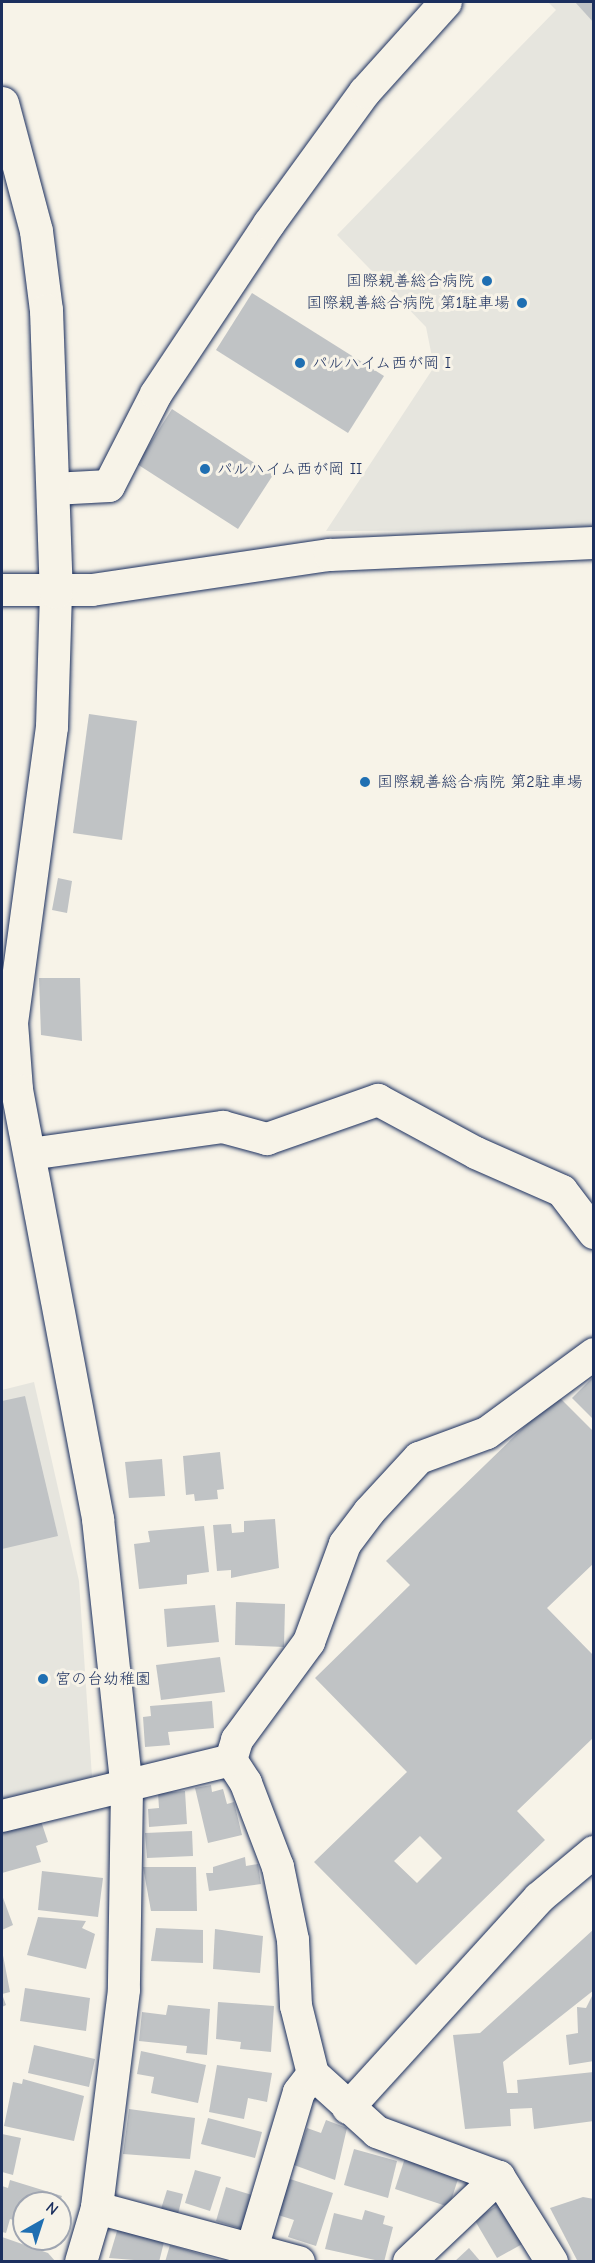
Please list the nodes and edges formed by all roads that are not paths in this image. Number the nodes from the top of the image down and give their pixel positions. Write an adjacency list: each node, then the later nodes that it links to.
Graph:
1 (446, 2): 3 (street)
2 (2, 103): 3 (street)
3 (52, 489): 6 (street)
4 (594, 543): 6 (street)
5 (2, 590): 6 (street)
6 (56, 592): 7 (street)
7 (10, 949): 8 (street)
8 (30, 1154): 9 (street); 12 (street)
9 (594, 1233)
10 (594, 1354): 11 (street)
11 (231, 1760): 12 (street); 15 (street)
12 (127, 1789): 13 (street); 18 (street)
13 (2, 1816)
14 (594, 1852): 16 (street)
15 (312, 2074): 16 (street); 19 (street)
16 (348, 2108): 17 (street)
17 (499, 2177): 22 (street); 23 (street)
18 (97, 2208): 19 (street); 20 (street)
19 (250, 2255): 21 (street)
20 (81, 2262)
21 (299, 2262)
22 (409, 2262)
23 (552, 2262)

